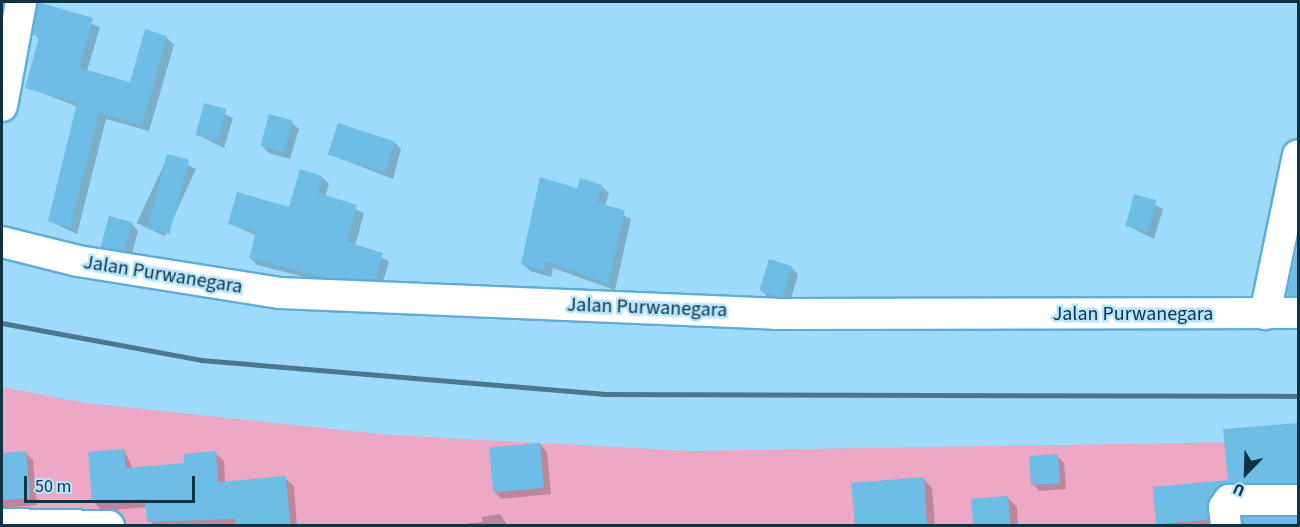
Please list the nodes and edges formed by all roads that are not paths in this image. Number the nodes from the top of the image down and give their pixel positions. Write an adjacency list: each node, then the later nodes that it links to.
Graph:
1 (21, 2): 2 (street)
2 (2, 106)
3 (1299, 155): 6 (street)
4 (2, 242): 6 (street, Jalan Purwanegara)
5 (1299, 313): 6 (street, Jalan Purwanegara)
6 (1265, 314)
7 (1299, 500): 10 (street)
8 (2, 524): 9 (street)
9 (109, 525)
10 (1226, 525)

